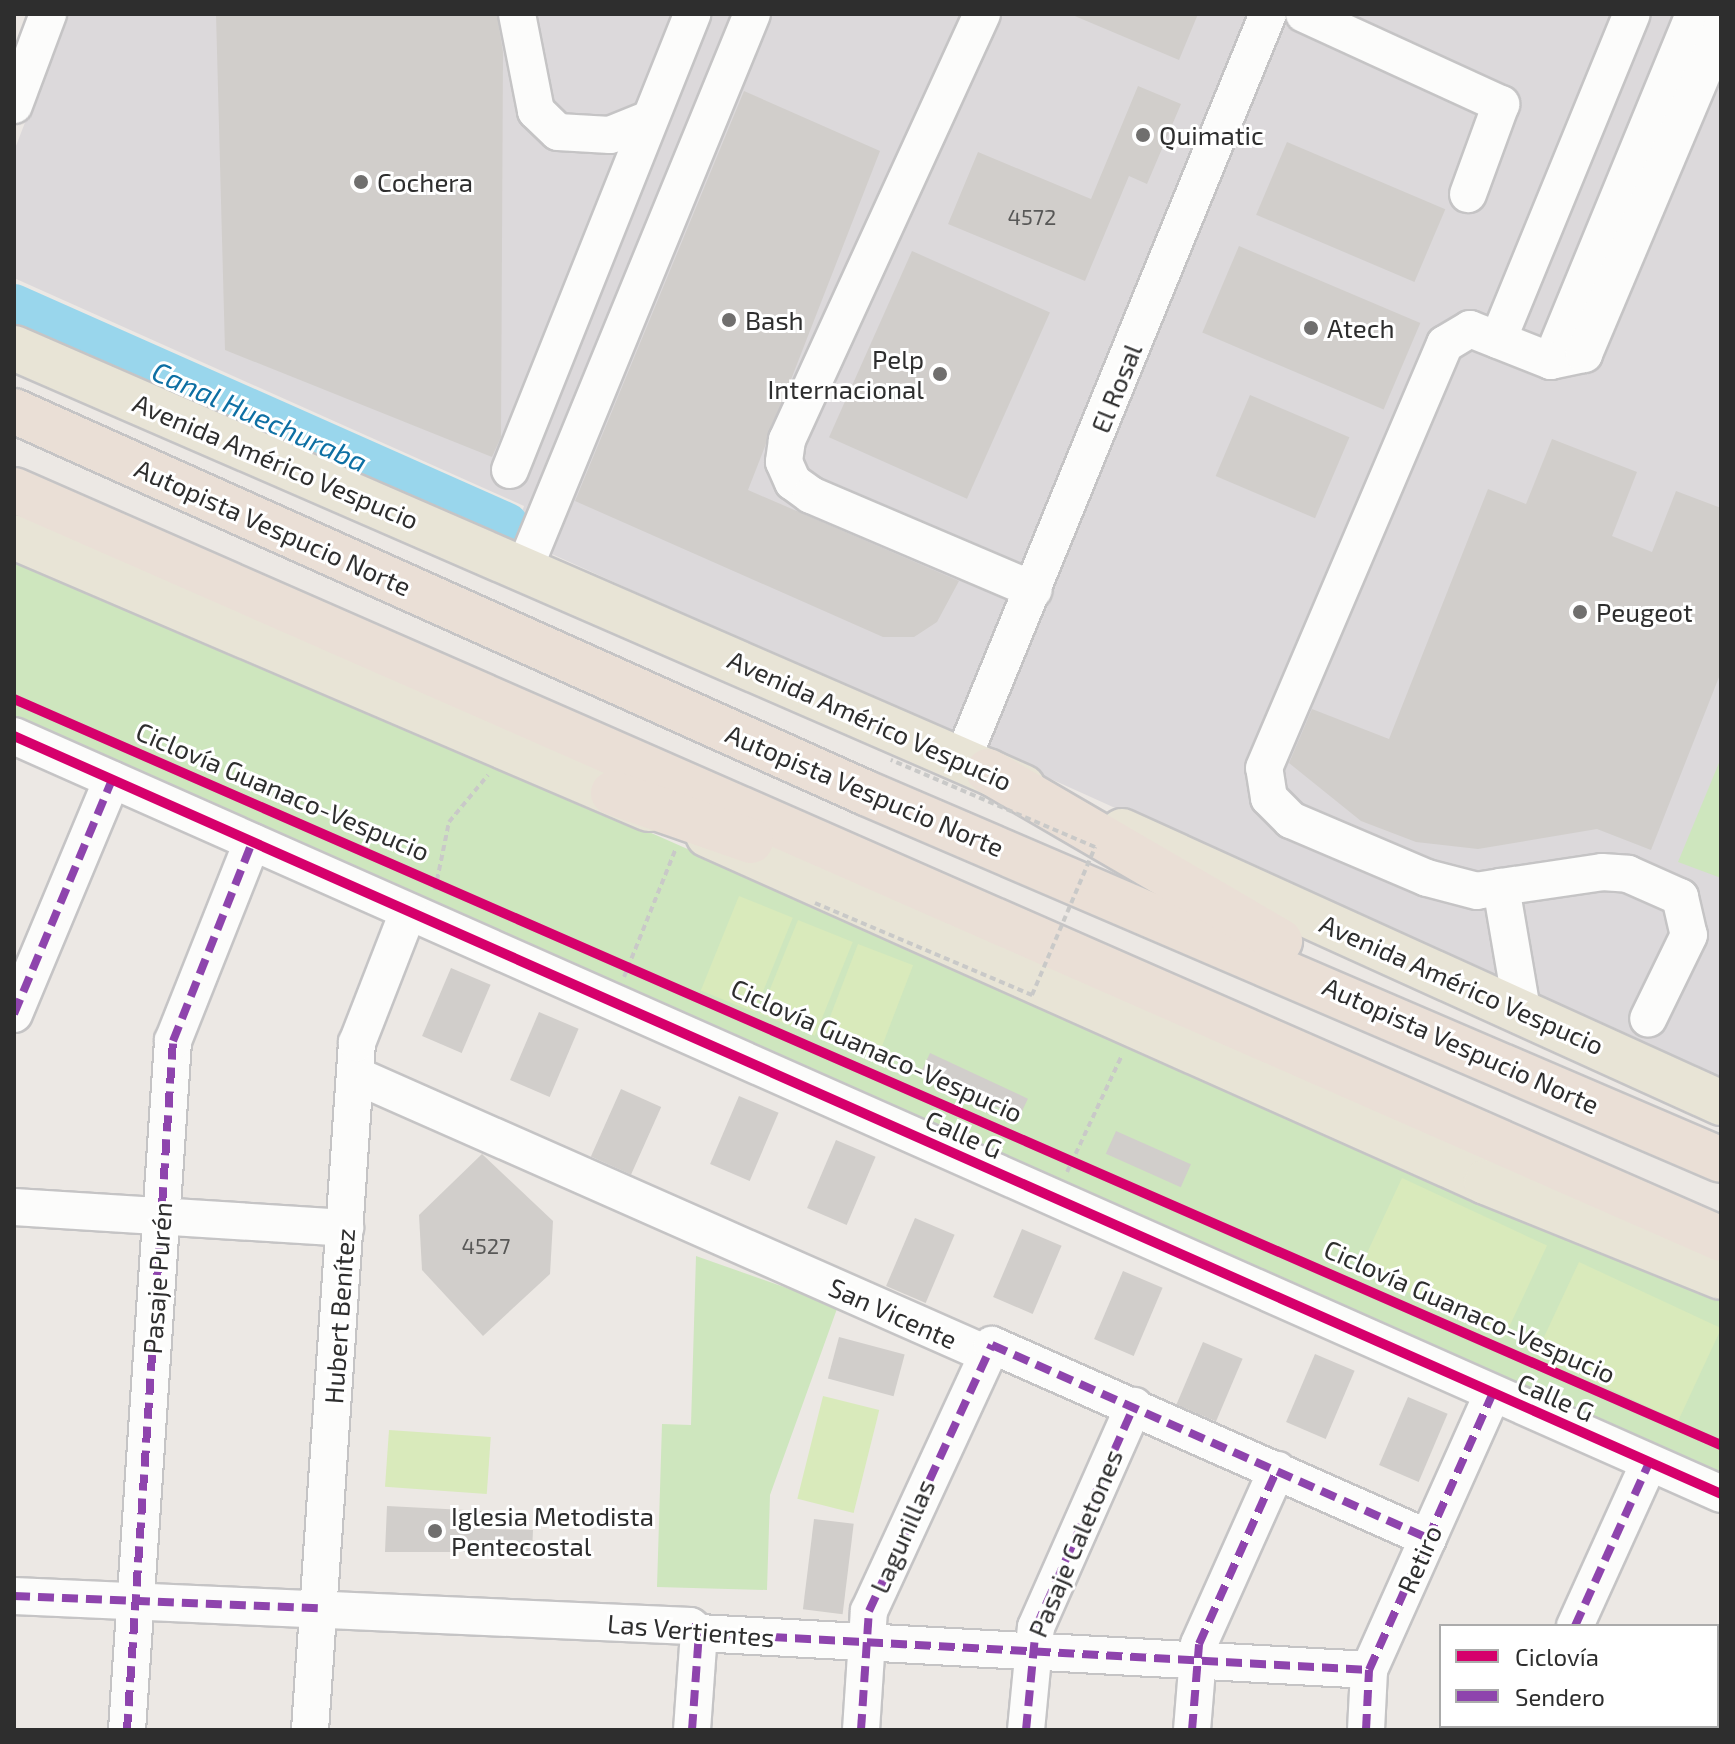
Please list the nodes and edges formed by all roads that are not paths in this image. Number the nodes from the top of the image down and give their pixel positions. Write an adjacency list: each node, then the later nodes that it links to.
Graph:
1 (48, 14): 11 (street)
2 (517, 14): 12 (street)
3 (692, 14): 12 (street)
4 (752, 14): 21 (street)
5 (982, 14): 22 (street)
6 (1268, 14): 22 (street, El Rosal)
7 (1304, 14): 13 (street)
8 (1632, 14): 14 (street)
9 (1694, 14): 16 (street)
10 (1721, 29): 16 (street)
11 (14, 105)
12 (649, 119): 18 (street)
13 (1468, 194)
14 (1498, 340): 16 (street); 28 (street)
15 (14, 348): 21 (main road, Avenida Américo Vespucio)
16 (1551, 361)
17 (14, 411): 34 (highway, Autopista Vespucio Norte)
18 (510, 470)
19 (14, 490): 30 (highway)
20 (14, 537): 26 (main road)
21 (524, 569): 24 (main road, Avenida Américo Vespucio)
22 (1034, 590): 24 (street, El Rosal)
23 (14, 736): 25 (street, Calle G)
24 (975, 766): 31 (main road, Avenida Américo Vespucio); 34 (highway)
25 (112, 780): 27 (street, Calle G); 32 (street)
26 (613, 793): 30 (highway); 42 (main road)
27 (252, 842): 29 (street, Calle G); 39 (street, Pasaje Purén)
28 (1501, 887): 31 (street); 33 (street)
29 (416, 915): 35 (street, Hubert Benítez); 44 (street, Calle G)
30 (1095, 963): 41 (highway)
31 (1522, 1010): 36 (main road, Avenida Américo Vespucio)
32 (14, 1014)
33 (1648, 1019)
34 (1438, 1032): 37 (highway, Autopista Vespucio Norte)
35 (355, 1075): 40 (street, Hubert Benítez); 43 (street, San Vicente)
36 (1721, 1103)
37 (1721, 1160)
38 (14, 1207): 39 (street)
39 (161, 1217): 40 (street); 51 (street, Pasaje Purén)
40 (345, 1228): 52 (street, Hubert Benítez)
41 (1721, 1239)
42 (1721, 1277)
43 (984, 1353): 45 (street, San Vicente); 55 (street, Lagunillas)
44 (1493, 1393): 46 (street, Calle G); 49 (street, Retiro)
45 (1134, 1406): 47 (street, San Vicente); 56 (street, Pasaje Caletones)
46 (1649, 1463): 48 (street, Calle G); 53 (street)
47 (1277, 1470): 49 (street, San Vicente); 57 (street)
48 (1721, 1494)
49 (1428, 1538): 58 (street, Retiro)
50 (14, 1596): 51 (street, Las Vertientes)
51 (136, 1603): 52 (street, Las Vertientes); 59 (street, Pasaje Purén)
52 (319, 1608): 54 (street, Las Vertientes); 60 (street, Hubert Benítez)
53 (1576, 1624)
54 (699, 1633): 55 (street, Las Vertientes); 61 (street)
55 (865, 1643): 56 (street, Las Vertientes); 62 (street, Lagunillas)
56 (1030, 1652): 57 (street, Las Vertientes); 63 (street, Pasaje Caletones)
57 (1195, 1661): 58 (street, Las Vertientes); 64 (street)
58 (1369, 1670): 65 (street, Retiro)
59 (127, 1730)
60 (310, 1730)
61 (692, 1730)
62 (861, 1730)
63 (1026, 1730)
64 (1192, 1730)
65 (1366, 1730)

